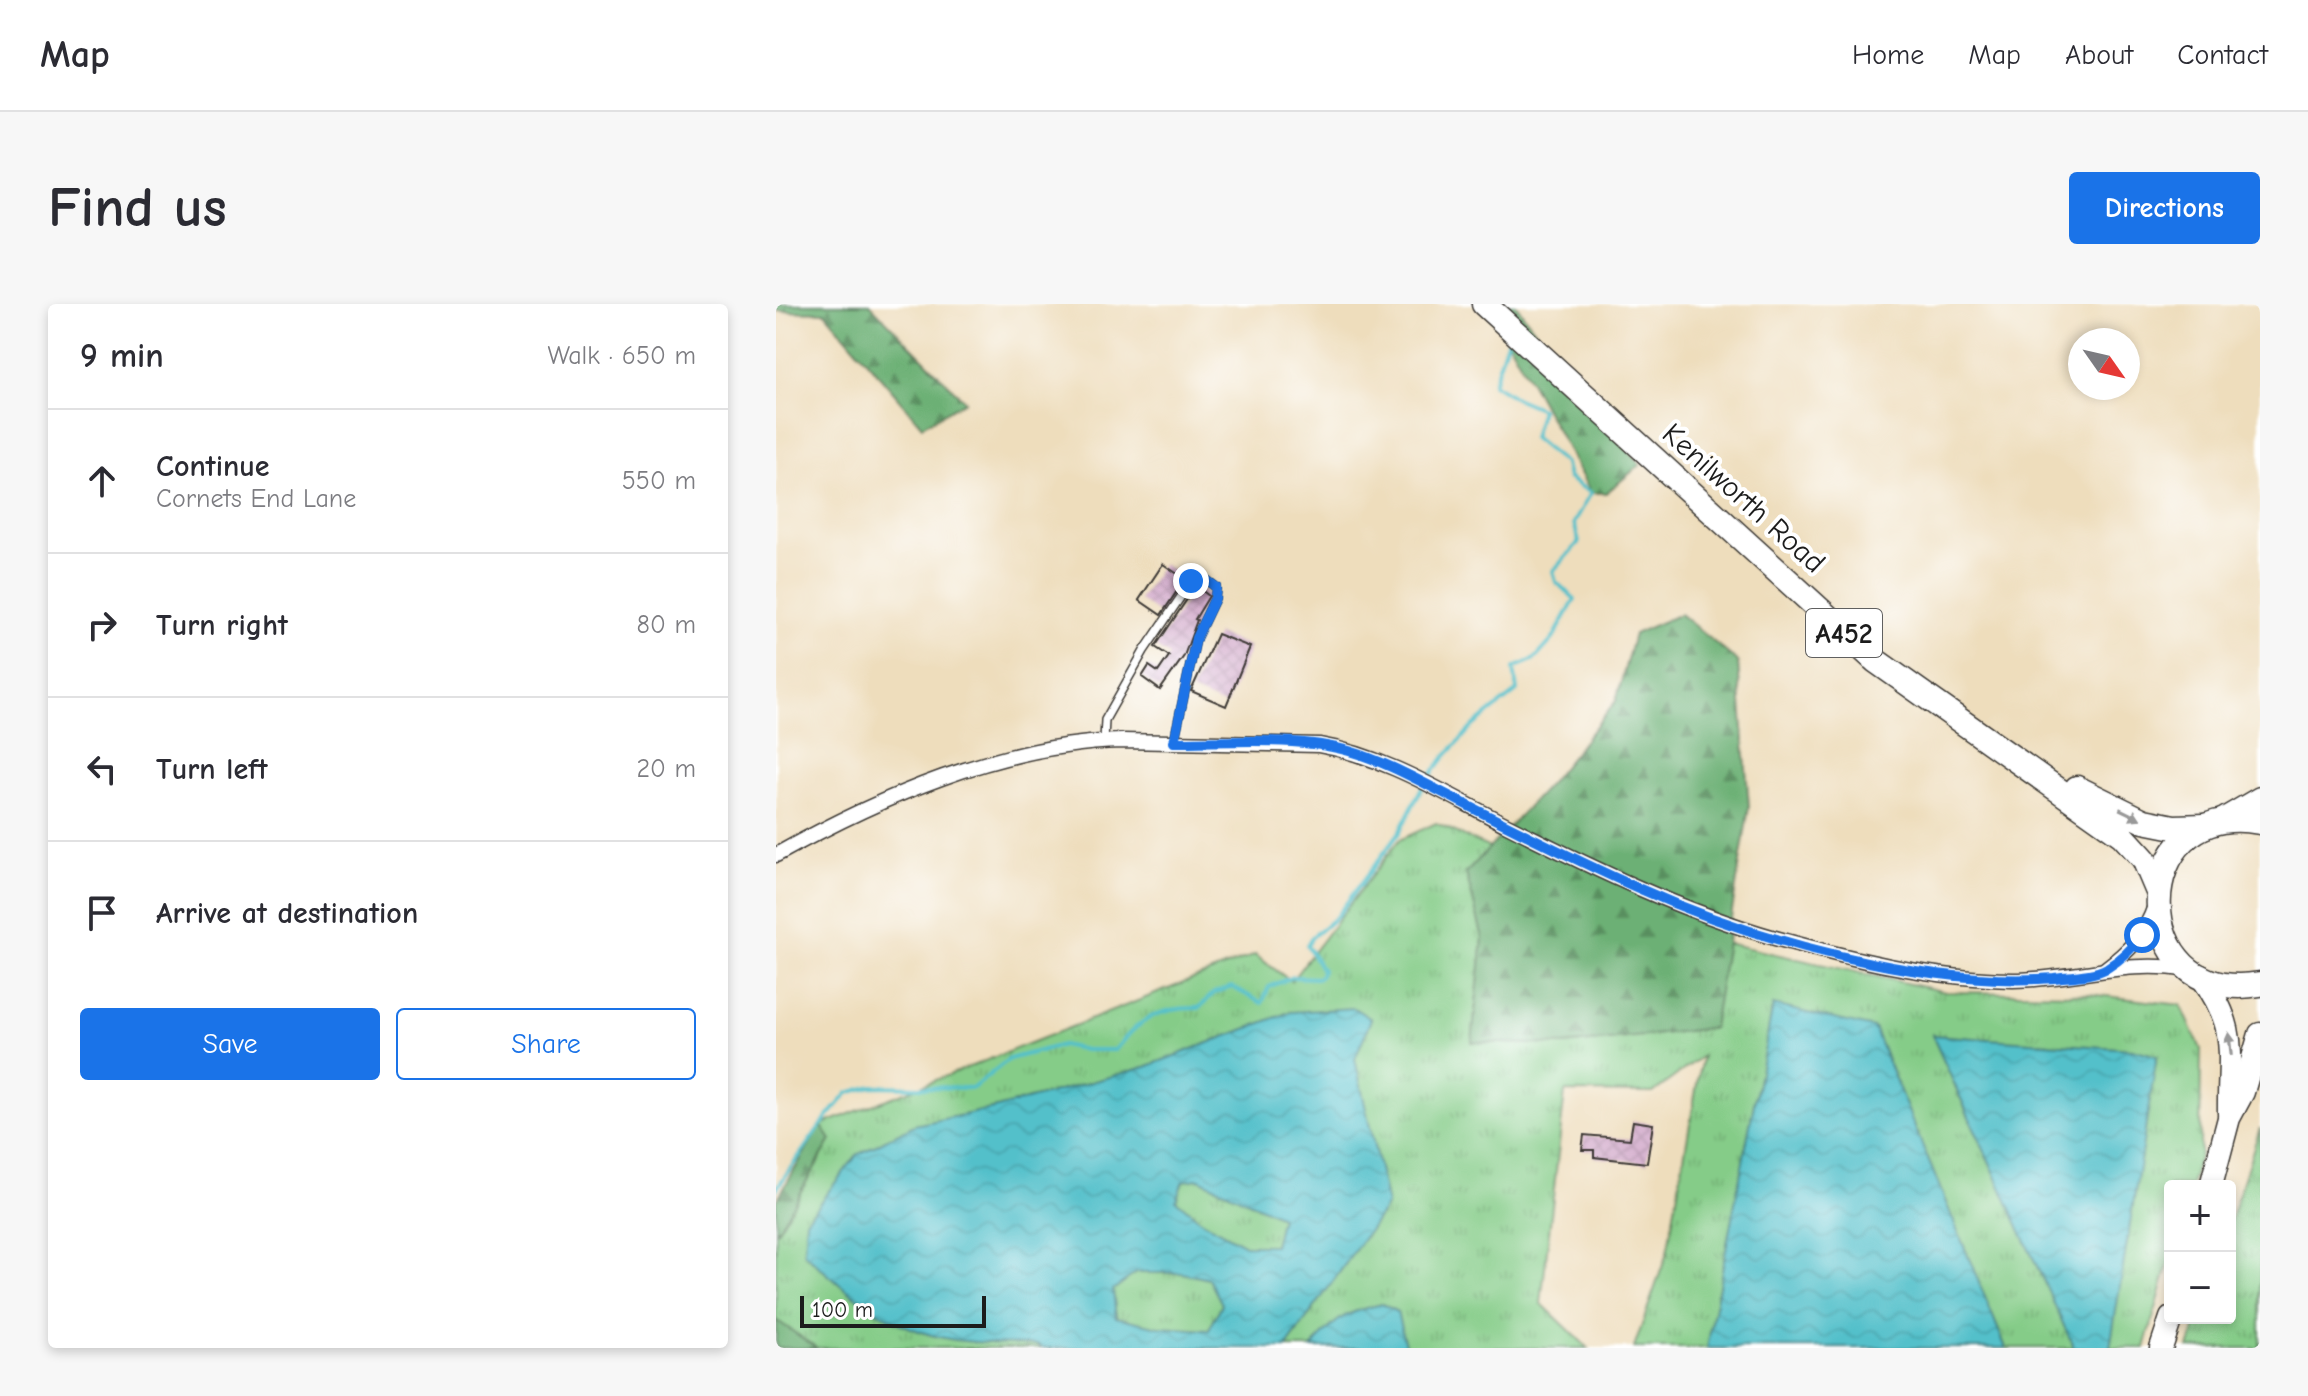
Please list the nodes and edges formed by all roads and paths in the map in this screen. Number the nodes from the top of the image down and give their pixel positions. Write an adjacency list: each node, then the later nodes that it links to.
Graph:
1 (1484, 304): 4 (highway, Kenilworth Road / A452)
2 (1104, 741): 3 (street); 3 (lane); 8 (street)
3 (1174, 742): 10 (street)
4 (2010, 756): 7 (highway, Kenilworth Road / A452, one-way to 7); 9 (highway, Kenilworth Road / A452)
5 (2260, 798): 7 (main road)
6 (2260, 822): 7 (highway, Kenilworth Road)
7 (2213, 824): 9 (highway)
8 (776, 855)
9 (2158, 896): 10 (street); 11 (highway, Kenilworth Road)
10 (2105, 970): 11 (street)
11 (2196, 973): 12 (highway); 14 (main road, one-way to 11)
12 (2260, 984)
13 (2260, 1034): 14 (main road)
14 (2229, 1118): 15 (main road)
15 (2213, 1180)
16 (2169, 1324): 17 (main road)
17 (2161, 1348)

